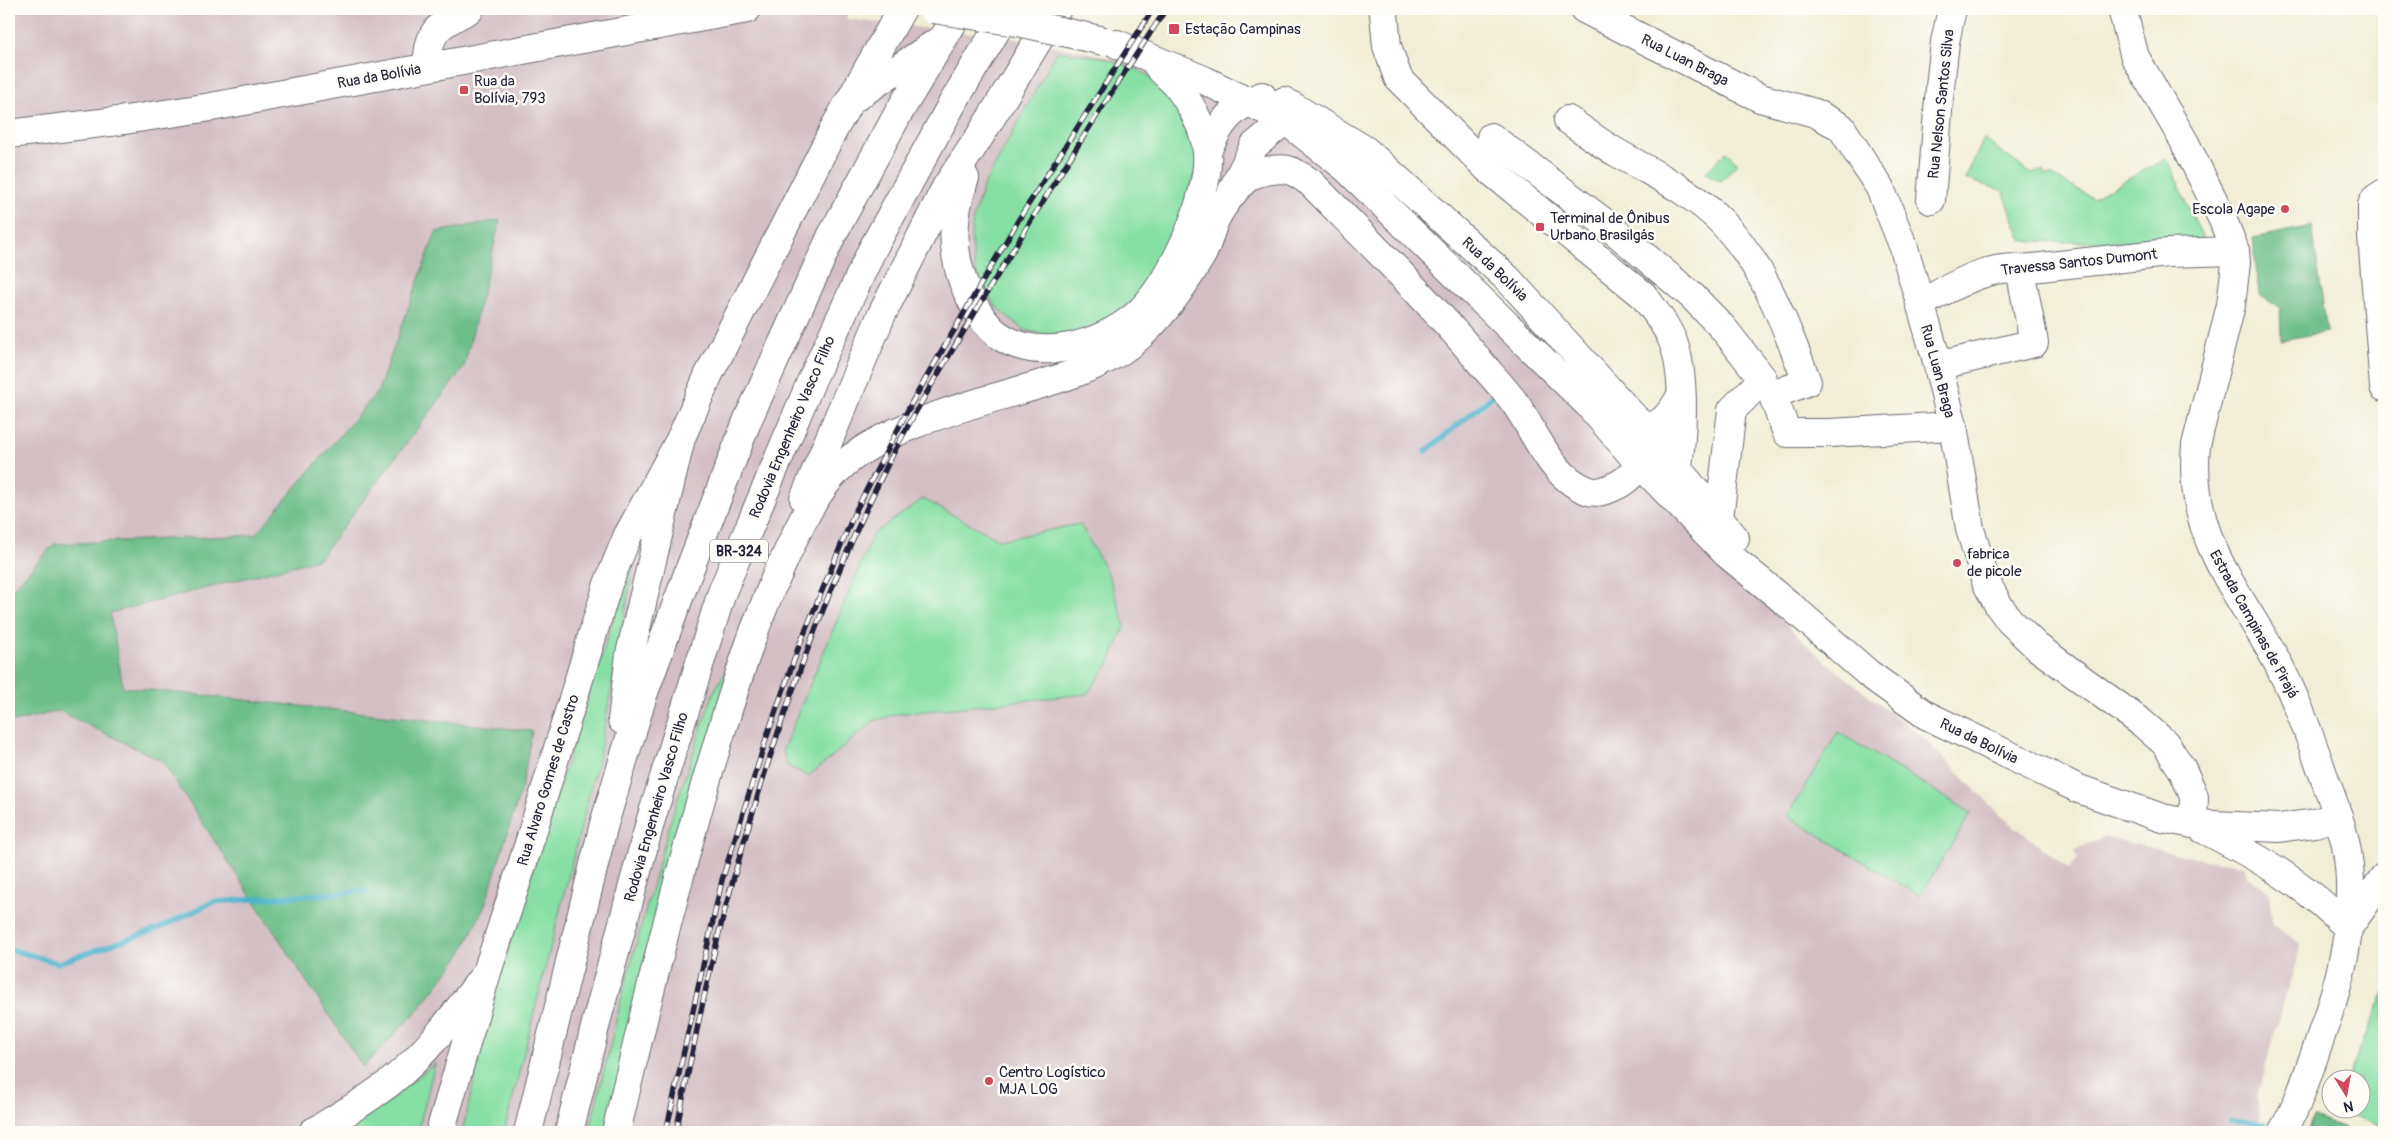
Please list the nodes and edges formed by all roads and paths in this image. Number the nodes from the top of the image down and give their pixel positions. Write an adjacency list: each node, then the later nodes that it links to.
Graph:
1 (470, 9): 18 (main road)
2 (630, 9): 15 (main road)
3 (747, 9): 12 (main road, Rua da Bolívia)
4 (902, 9): 20 (main road)
5 (933, 9): 16 (main road, Rua da Bolívia, bridge)
6 (961, 9): 14 (main road, BR-324)
7 (1010, 9): 54 (main road, Rodovia Engenheiro Vasco Filho / BR-324)
8 (1057, 9): 24 (main road)
9 (1584, 9): 37 (main road, Rua Luan Braga)
10 (1952, 9): 28 (main road, Rua Nelson Santos Silva)
11 (2122, 9): 30 (main road, Estrada Campinas de Pirajá)
12 (687, 13): 15 (main road, Rua da Bolívia)
13 (1384, 14): 35 (main road)
14 (943, 38): 20 (main road); 45 (main road, BR-324)
15 (570, 41): 18 (main road, Rua da Bolívia)
16 (1110, 42): 17 (main road, Rua da Bolívia); 19 (main road, Rua da Bolívia)
17 (1153, 60): 19 (main road, Rua da Bolívia); 26 (main road)
18 (428, 67): 23 (main road, Rua da Bolívia)
19 (1260, 97): 21 (main road, Rua da Bolívia); 26 (main road); 36 (main road, Rua da Bolívia)
20 (850, 101): 38 (main road)
21 (1285, 120): 29 (main road); 39 (main road, Rua da Bolívia)
22 (1568, 120): 37 (main road)
23 (9, 134)
24 (980, 136): 26 (main road); 42 (main road)
25 (1491, 138): 41 (main road)
26 (1207, 151)
27 (2384, 193): 34 (main road)
28 (1931, 200)
29 (1226, 204): 39 (main road); 42 (main road)
30 (2235, 251): 31 (main road, Travessa Santos Dumont); 44 (main road, Estrada Campinas de Pirajá)
31 (2020, 269): 32 (main road, Travessa Santos Dumont); 33 (main road)
32 (1929, 299)
33 (1950, 363)
34 (2384, 387)
35 (1681, 396): 36 (main road); 40 (main road)
36 (1642, 426): 39 (main road); 40 (main road, Rua da Bolívia)
37 (1952, 426): 46 (main road, Rua Luan Braga)
38 (681, 438): 45 (main road); 49 (main road, Rua Alvaro Gomes de Castro)
39 (1639, 463): 40 (main road, Rua da Bolívia)
40 (1675, 483): 41 (main road, Rua da Bolívia); 43 (main road, Rua da Bolívia)
41 (1719, 519): 43 (main road, Rua da Bolívia)
42 (774, 583): 55 (main road)
43 (1792, 607): 46 (main road, Rua da Bolívia)
44 (2338, 816): 46 (main road, Rua da Bolívia); 48 (main road, Estrada Campinas de Pirajá)
45 (604, 824): 53 (main road, BR-324)
46 (2193, 824): 48 (main road, Rua da Bolívia)
47 (2384, 877): 48 (main road)
48 (2348, 928): 50 (main road, Estrada Campinas de Pirajá)
49 (487, 972): 51 (main road); 52 (main road, Rua Alvaro Gomes de Castro)
50 (2287, 1124)
51 (313, 1132)
52 (440, 1132)
53 (528, 1132)
54 (569, 1132)
55 (616, 1132)

